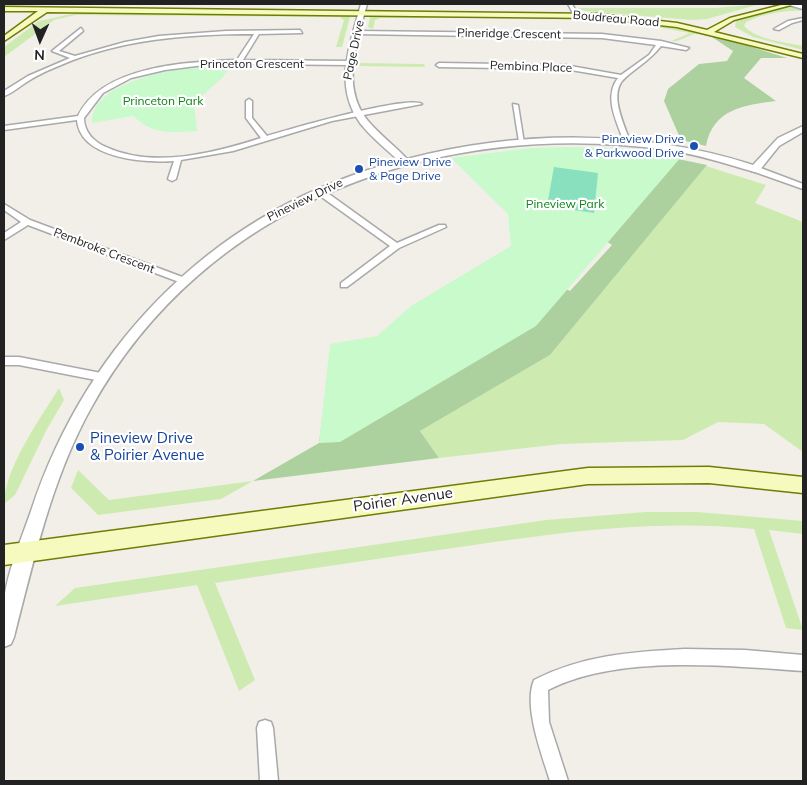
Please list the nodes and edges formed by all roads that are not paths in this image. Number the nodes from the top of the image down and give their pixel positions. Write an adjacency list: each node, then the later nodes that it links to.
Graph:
1 (570, 4): 11 (street)
2 (769, 4): 17 (main road)
3 (791, 4): 8 (street); 14 (main road)
4 (14, 6): 5 (main road, Boudreau Road); 5 (main road); 9 (main road, Boudreau Road)
5 (43, 6): 6 (main road, Boudreau Road); 7 (main road, Boudreau Road); 9 (main road, Boudreau Road); 13 (main road)
6 (97, 6): 7 (main road); 10 (main road, Boudreau Road)
7 (72, 7): 10 (main road, Boudreau Road); 13 (main road)
8 (803, 7)
9 (4, 8): 13 (main road)
10 (363, 9): 11 (main road, Boudreau Road); 17 (main road, Boudreau Road); 23 (street, Page Drive)
11 (574, 12): 15 (main road, Boudreau Road)
12 (803, 19): 18 (street)
13 (25, 20): 20 (main road); 24 (main road)
14 (732, 20): 17 (main road); 25 (main road)
15 (675, 21): 16 (main road); 17 (main road, Boudreau Road)
16 (697, 21)
17 (706, 29): 25 (main road, Boudreau Road); 29 (main road, Boudreau Road)
18 (777, 29)
19 (81, 30): 30 (street)
20 (4, 32)
21 (257, 32): 22 (street); 30 (street); 31 (street)
22 (300, 32)
23 (357, 33): 26 (street, Pineridge Crescent); 32 (street, Page Drive)
24 (4, 39)
25 (753, 39): 28 (main road, Boudreau Road)
26 (661, 43): 27 (street, Pineridge Crescent); 34 (street)
27 (686, 48)
28 (803, 51)
29 (803, 56)
30 (76, 58): 35 (street)
31 (239, 62): 32 (street, Princeton Crescent); 40 (street, Princeton Crescent)
32 (350, 63): 39 (street, Page Drive)
33 (439, 65): 34 (street, Pembina Place)
34 (622, 77): 45 (street)
35 (4, 94)
36 (249, 102): 43 (street)
37 (419, 104): 39 (street)
38 (515, 105): 44 (street)
39 (358, 114): 43 (street); 47 (street, Page Drive)
40 (80, 118): 41 (street); 46 (street)
41 (4, 128)
42 (803, 129): 48 (street)
43 (266, 139): 46 (street)
44 (522, 142): 45 (street, Pineview Drive); 47 (street, Pineview Drive)
45 (627, 142): 48 (street, Pineview Drive)
46 (178, 159): 49 (street)
47 (402, 160): 51 (street, Pineview Drive)
48 (755, 169): 50 (street)
49 (172, 179)
50 (803, 187)
51 (320, 191): 56 (street); 57 (street, Pineview Drive)
52 (4, 206): 53 (street, Pembroke Crescent)
53 (27, 222): 55 (street); 57 (street, Pembroke Crescent)
54 (442, 227): 56 (street)
55 (4, 237)
56 (396, 246): 58 (street)
57 (182, 280): 60 (street, Pineview Drive)
58 (344, 285)
59 (4, 361): 60 (street)
60 (101, 377): 62 (street, Pineview Drive)
61 (803, 485): 62 (main road, Poirier Avenue)
62 (26, 552): 63 (main road, Poirier Avenue); 64 (street, Pineview Drive)
63 (4, 555)
64 (4, 637)
65 (803, 663): 68 (street)
66 (265, 728): 67 (street)
67 (270, 781)
68 (559, 781)

